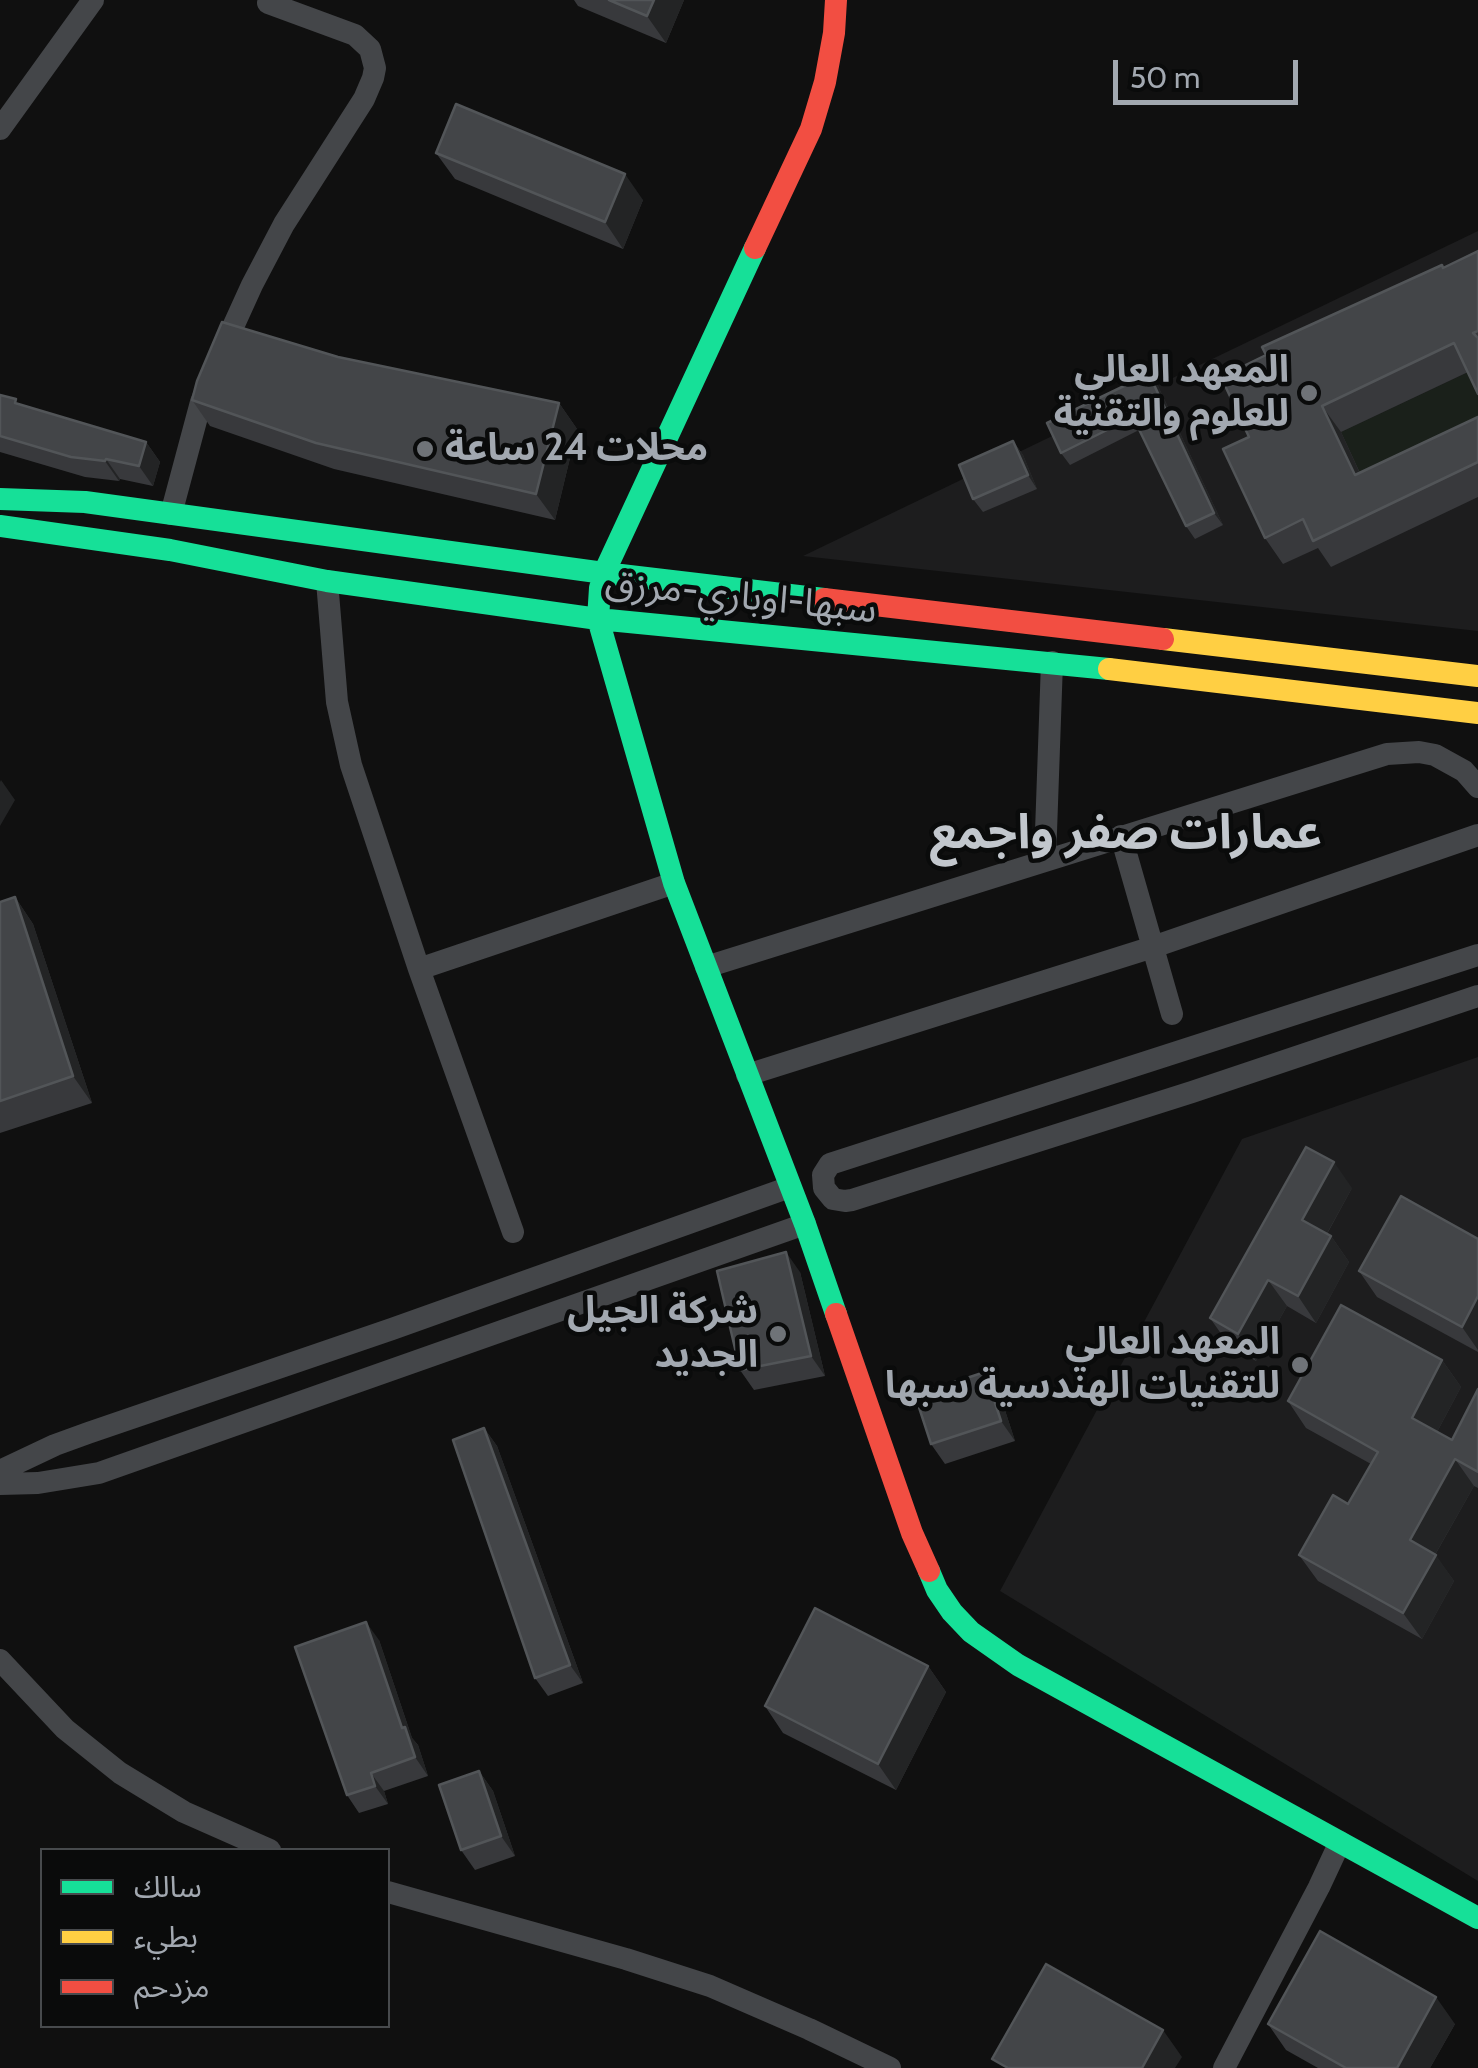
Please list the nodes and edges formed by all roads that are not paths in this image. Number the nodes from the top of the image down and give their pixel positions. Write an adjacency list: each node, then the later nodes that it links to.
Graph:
1 (94, 0): 4 (street)
2 (836, 0): 8 (main road)
3 (268, 3): 6 (street)
4 (0, 129)
5 (0, 498): 6 (main road, سبها-اوباري-مرزق)
6 (171, 514): 8 (main road, سبها-اوباري-مرزق)
7 (0, 526): 9 (main road, سبها-اوباري-مرزق)
8 (604, 573): 10 (main road); 12 (main road, سبها-اوباري-مرزق)
9 (326, 581): 10 (main road, سبها-اوباري-مرزق); 22 (street)
10 (598, 619): 11 (main road, سبها-اوباري-مرزق); 18 (main road)
11 (1052, 662): 13 (main road, سبها-اوباري-مرزق); 17 (street)
12 (1478, 676)
13 (1478, 713)
14 (1478, 787): 16 (street)
15 (1478, 835): 19 (street)
16 (1120, 836): 17 (street); 19 (street)
17 (1046, 860): 21 (street)
18 (674, 883): 21 (main road); 22 (street)
19 (1153, 947): 24 (street); 26 (street)
20 (1478, 955): 25 (street)
21 (706, 968): 26 (main road)
22 (419, 969): 30 (street)
23 (1478, 996): 27 (street)
24 (1172, 1014)
25 (1180, 1050): 27 (street); 27 (street)
26 (747, 1075): 28 (main road)
27 (1192, 1092)
28 (790, 1187): 29 (main road); 31 (street)
29 (805, 1224): 32 (street); 38 (main road)
30 (512, 1232)
31 (392, 1330): 32 (street); 33 (street)
32 (402, 1364): 34 (street)
33 (188, 1399): 34 (street); 35 (street)
34 (202, 1436): 36 (street)
35 (0, 1471)
36 (0, 1484)
37 (0, 1660): 39 (street)
38 (1340, 1842): 41 (main road); 43 (street)
39 (265, 1848)
40 (390, 1893): 42 (street)
41 (1478, 1918)
42 (890, 2068)
43 (1224, 2068)

